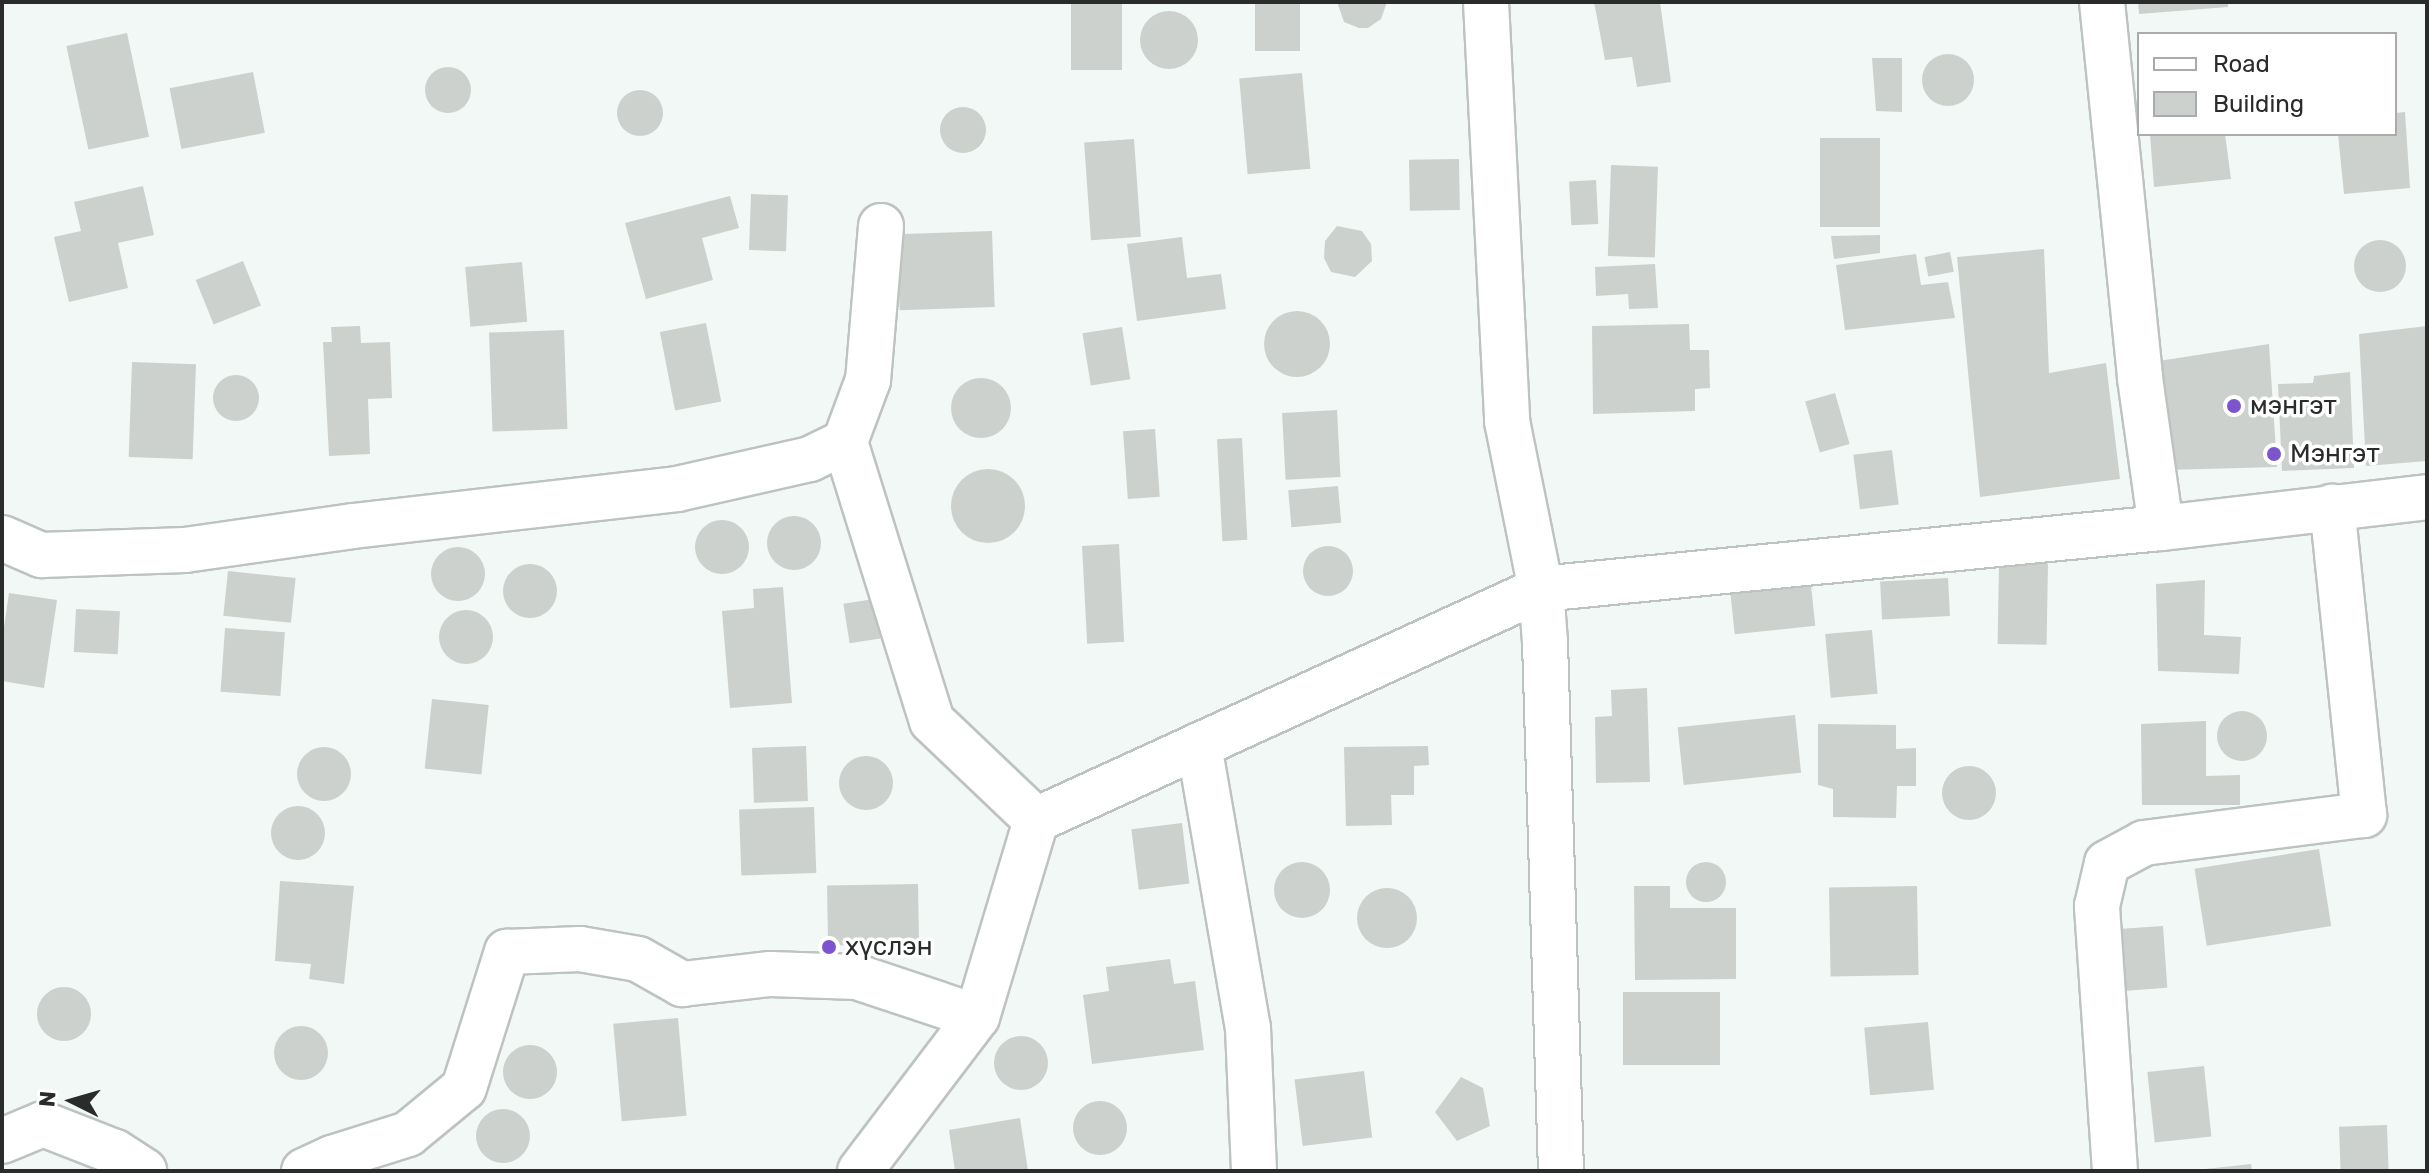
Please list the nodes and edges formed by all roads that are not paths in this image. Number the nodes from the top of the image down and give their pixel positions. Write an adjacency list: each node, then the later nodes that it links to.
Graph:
1 (1486, 2): 9 (street)
2 (2102, 2): 7 (street)
3 (881, 226): 4 (street)
4 (845, 442): 8 (street); 11 (street)
5 (2427, 497): 6 (street)
6 (2332, 507): 7 (street); 19 (street)
7 (2161, 528): 9 (street)
8 (2, 538)
9 (1541, 589): 10 (street); 18 (street)
10 (1199, 745): 11 (street); 17 (street)
11 (1036, 820): 12 (street)
12 (977, 1017): 15 (street); 16 (street)
13 (2, 1141): 14 (street)
14 (144, 1171)
15 (304, 1171)
16 (860, 1171)
17 (1254, 1171)
18 (1561, 1171)
19 (2115, 1171)

